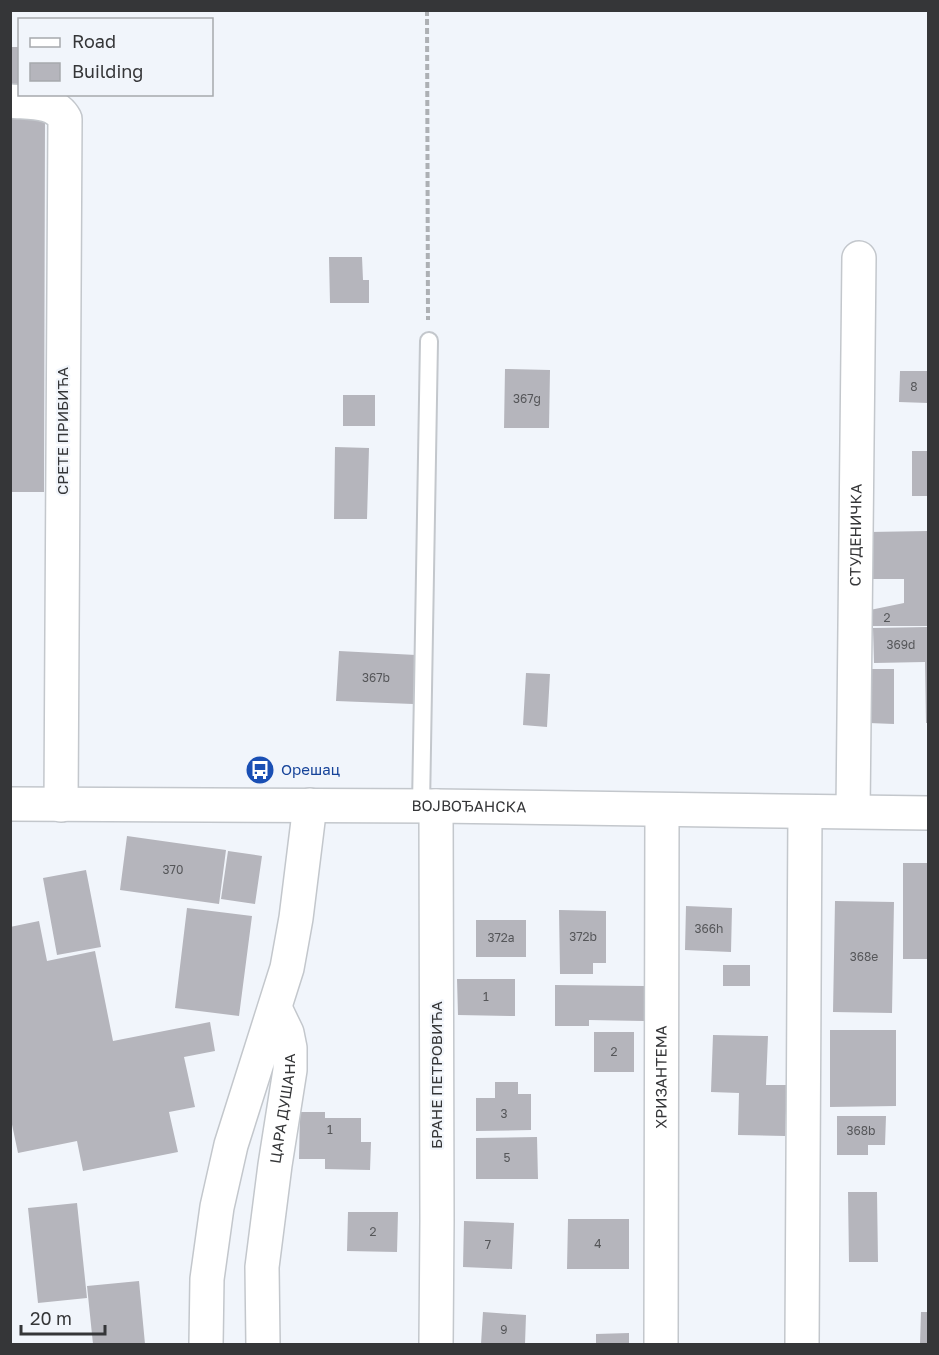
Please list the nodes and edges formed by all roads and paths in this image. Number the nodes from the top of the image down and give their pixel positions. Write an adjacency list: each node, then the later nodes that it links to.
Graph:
1 (427, 10): 4 (path)
2 (10, 101): 6 (street, СРЕТЕ ПРИБИЋА)
3 (859, 258): 10 (street, СТУДЕНИЧКА)
4 (429, 341): 8 (lane)
5 (10, 804): 6 (street, ВОЈВОЂАНСКА)
6 (61, 805): 7 (street, ВОЈВОЂАНСКА)
7 (310, 805): 8 (street, ВОЈВОЂАНСКА); 13 (street)
8 (428, 806): 9 (street, ВОЈВОЂАНСКА); 16 (street, БРАНЕ ПЕТРОВИЋА)
9 (662, 810): 11 (street, ВОЈВОЂАНСКА); 17 (street, ХРИЗАНТЕМА)
10 (853, 811): 11 (street, ВОЈВОЂАНСКА); 12 (street, ВОЈВОЂАНСКА)
11 (805, 812): 18 (street)
12 (928, 813)
13 (275, 1008): 14 (street); 15 (street, ЦАРА ДУШАНА)
14 (206, 1344)
15 (263, 1344)
16 (435, 1344)
17 (661, 1344)
18 (802, 1344)

